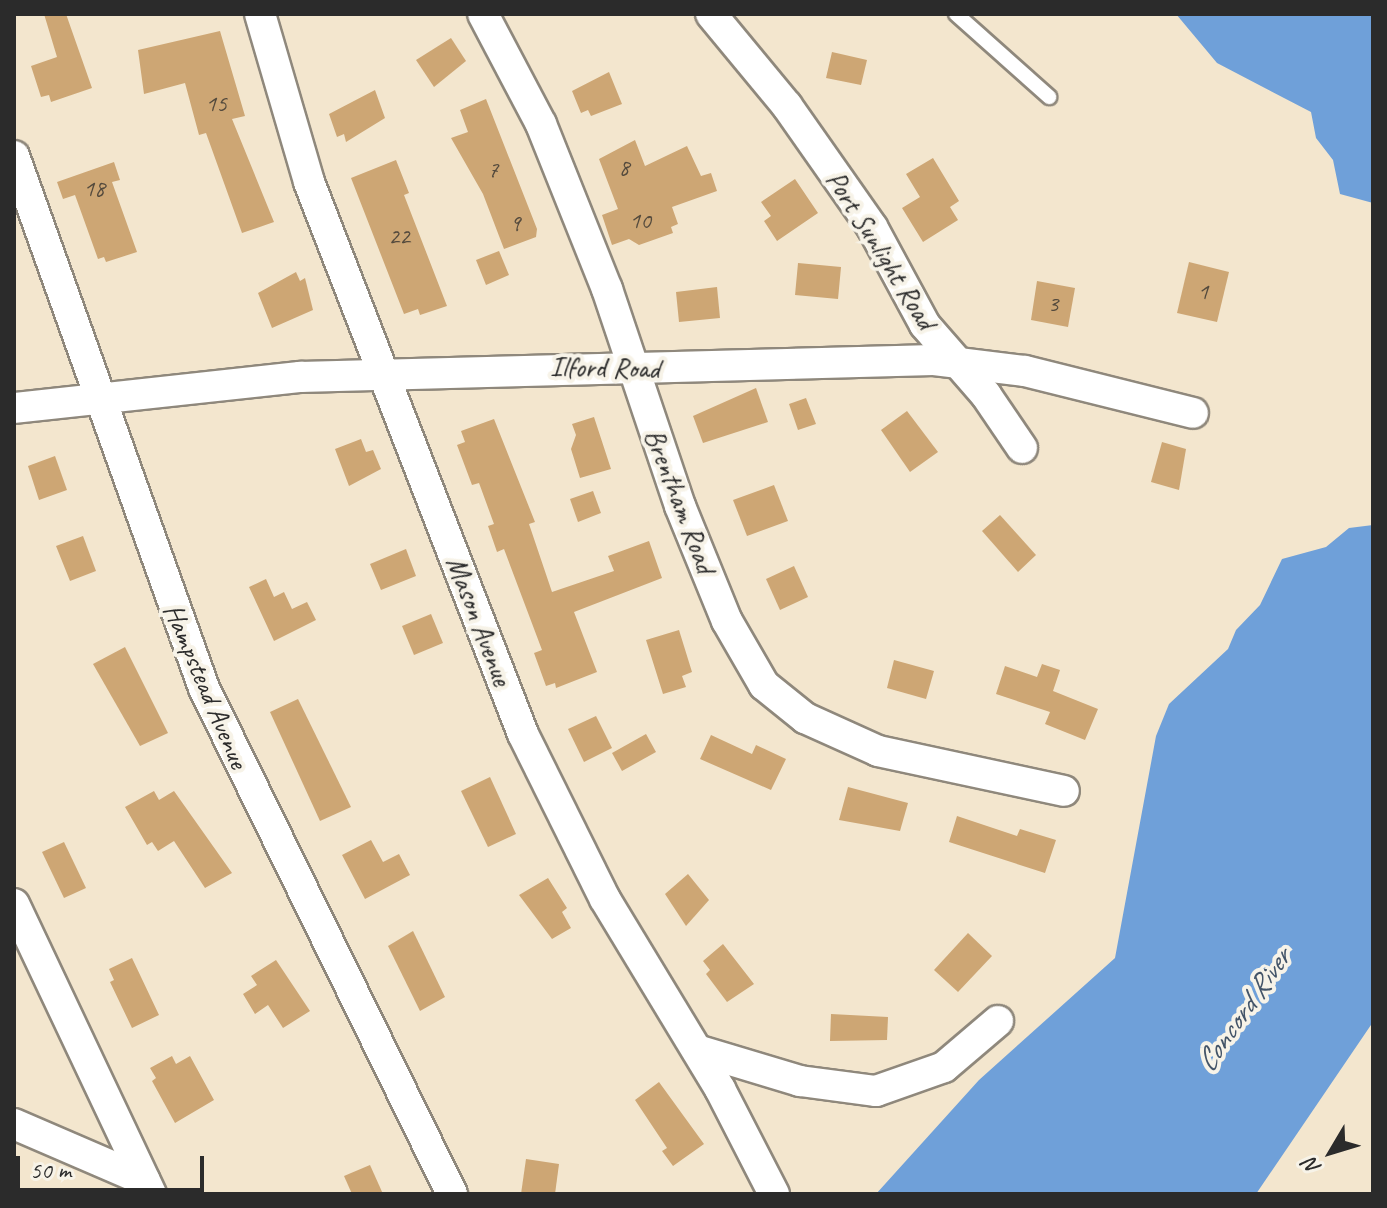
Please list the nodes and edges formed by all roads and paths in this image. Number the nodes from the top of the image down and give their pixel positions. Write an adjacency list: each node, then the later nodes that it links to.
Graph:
1 (260, 14): 10 (street, Mason Avenue)
2 (483, 14): 9 (street, Brentham Road)
3 (711, 14): 8 (street, Port Sunlight Road)
4 (956, 14): 5 (lane)
5 (976, 20): 6 (lane)
6 (1049, 97)
7 (14, 156): 11 (street, Hampstead Avenue)
8 (956, 361): 9 (street, Ilford Road); 13 (street, Ilford Road); 14 (street, Port Sunlight Road)
9 (632, 365): 10 (street, Ilford Road); 15 (street, Brentham Road)
10 (386, 373): 11 (street, Ilford Road); 18 (street, Mason Avenue)
11 (98, 399): 12 (street, Ilford Road); 21 (street, Hampstead Avenue)
12 (14, 408)
13 (1193, 413)
14 (1022, 448)
15 (1064, 791)
16 (14, 904): 20 (street)
17 (998, 1021): 18 (street)
18 (697, 1050): 22 (street, Mason Avenue)
19 (14, 1124): 20 (street)
20 (147, 1187)
21 (452, 1194)
22 (774, 1194)

